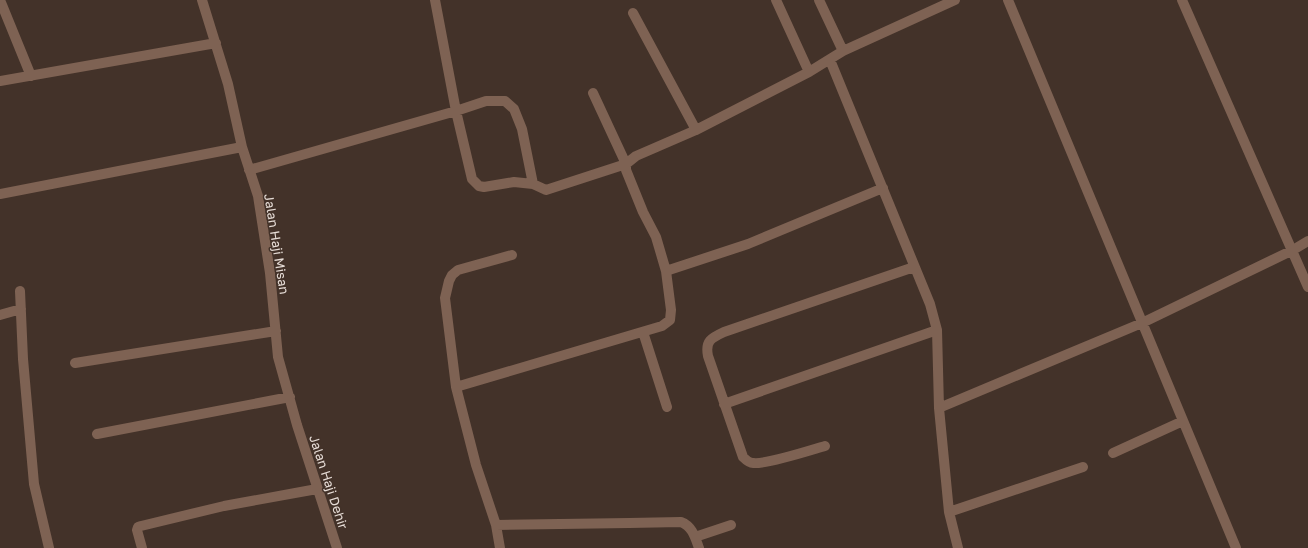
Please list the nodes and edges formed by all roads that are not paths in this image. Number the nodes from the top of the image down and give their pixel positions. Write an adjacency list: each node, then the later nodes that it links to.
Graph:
1 (0, 0): 14 (street)
2 (202, 0): 10 (street, Jalan Haji Misan)
3 (435, 0): 17 (street)
4 (776, 0): 13 (street)
5 (820, 0): 11 (street)
6 (955, 0): 11 (street)
7 (1008, 0): 34 (street)
8 (1182, 0): 26 (street)
9 (633, 13): 18 (street)
10 (216, 43): 14 (street); 19 (street, Jalan Haji Misan)
11 (843, 51): 12 (street)
12 (830, 60): 13 (street); 23 (street)
13 (809, 72): 18 (street)
14 (31, 76): 15 (street)
15 (0, 81)
16 (593, 93): 20 (street)
17 (456, 111): 21 (street); 22 (street); 22 (street)
18 (696, 130): 20 (street)
19 (242, 147): 21 (street, Jalan Haji Misan); 24 (street)
20 (626, 164): 22 (street); 29 (street)
21 (249, 170): 36 (street, Jalan Haji Misan)
22 (533, 184)
23 (883, 188): 28 (street); 29 (street)
24 (0, 194)
25 (1308, 241): 26 (street)
26 (1293, 250): 30 (street); 34 (street)
27 (512, 255): 39 (street)
28 (914, 267): 35 (street); 41 (street)
29 (666, 271): 37 (street)
30 (1308, 287)
31 (20, 291): 32 (street)
32 (21, 309): 33 (street); 55 (street)
33 (0, 315)
34 (1142, 323): 43 (street); 44 (street)
35 (937, 330): 41 (street); 43 (street)
36 (276, 331): 38 (street); 40 (street, Jalan Haji Misan)
37 (643, 332): 39 (street); 42 (street)
38 (75, 364)
39 (456, 387): 52 (street)
40 (290, 397): 45 (street, Jalan Haji Misan); 46 (street)
41 (724, 404): 47 (street)
42 (667, 407)
43 (939, 408): 51 (street)
44 (1183, 421): 48 (street); 61 (street)
45 (297, 425): 50 (street, Jalan Haji Dehir)
46 (97, 434)
47 (826, 446)
48 (1113, 453)
49 (1083, 467): 51 (street)
50 (317, 489): 56 (street); 57 (street, Jalan Haji Dehir)
51 (949, 512): 60 (street)
52 (496, 524): 54 (street); 58 (street)
53 (731, 525): 54 (street)
54 (695, 537): 59 (street)
55 (49, 548)
56 (142, 548)
57 (337, 548)
58 (500, 548)
59 (699, 548)
60 (958, 548)
61 (1236, 548)

